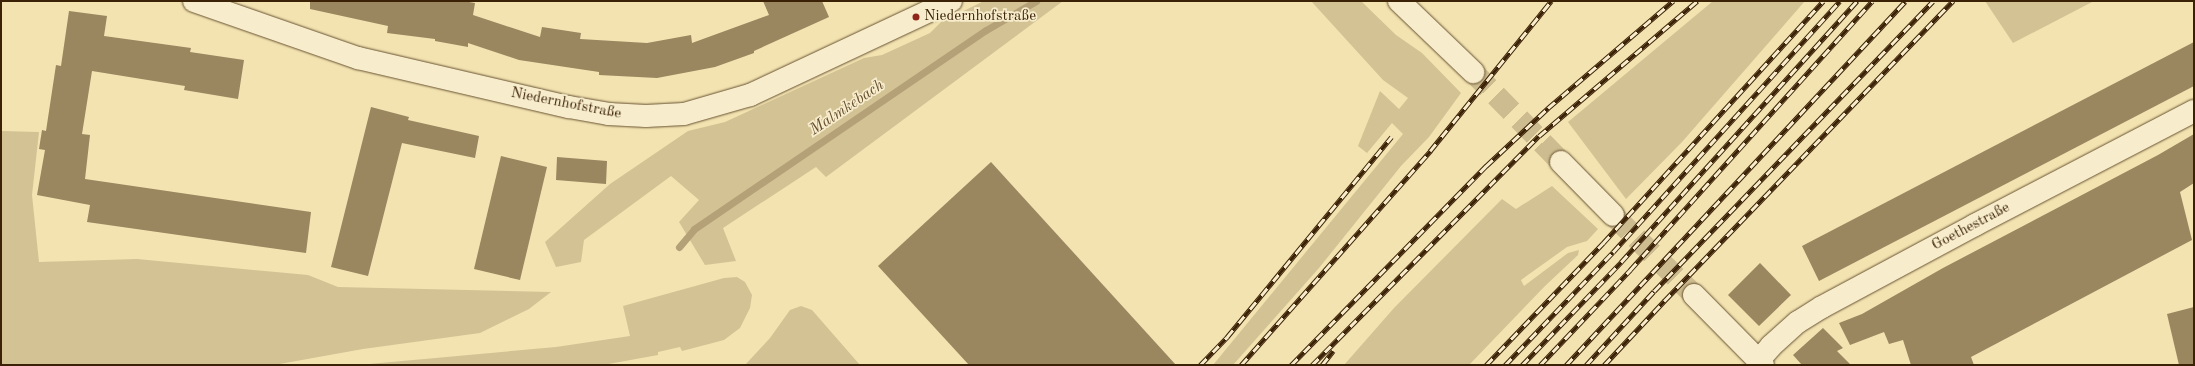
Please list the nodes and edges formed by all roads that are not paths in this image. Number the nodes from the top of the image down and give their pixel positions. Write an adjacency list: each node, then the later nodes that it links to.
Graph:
1 (194, 1): 2 (street, Niedernhofstraße)
2 (951, 1)
3 (1399, 1): 4 (street)
4 (1473, 72)
5 (2194, 111): 9 (street, Goethestraße)
6 (1561, 162): 7 (street)
7 (1614, 216)
8 (1694, 295): 9 (street)
9 (1761, 363)

